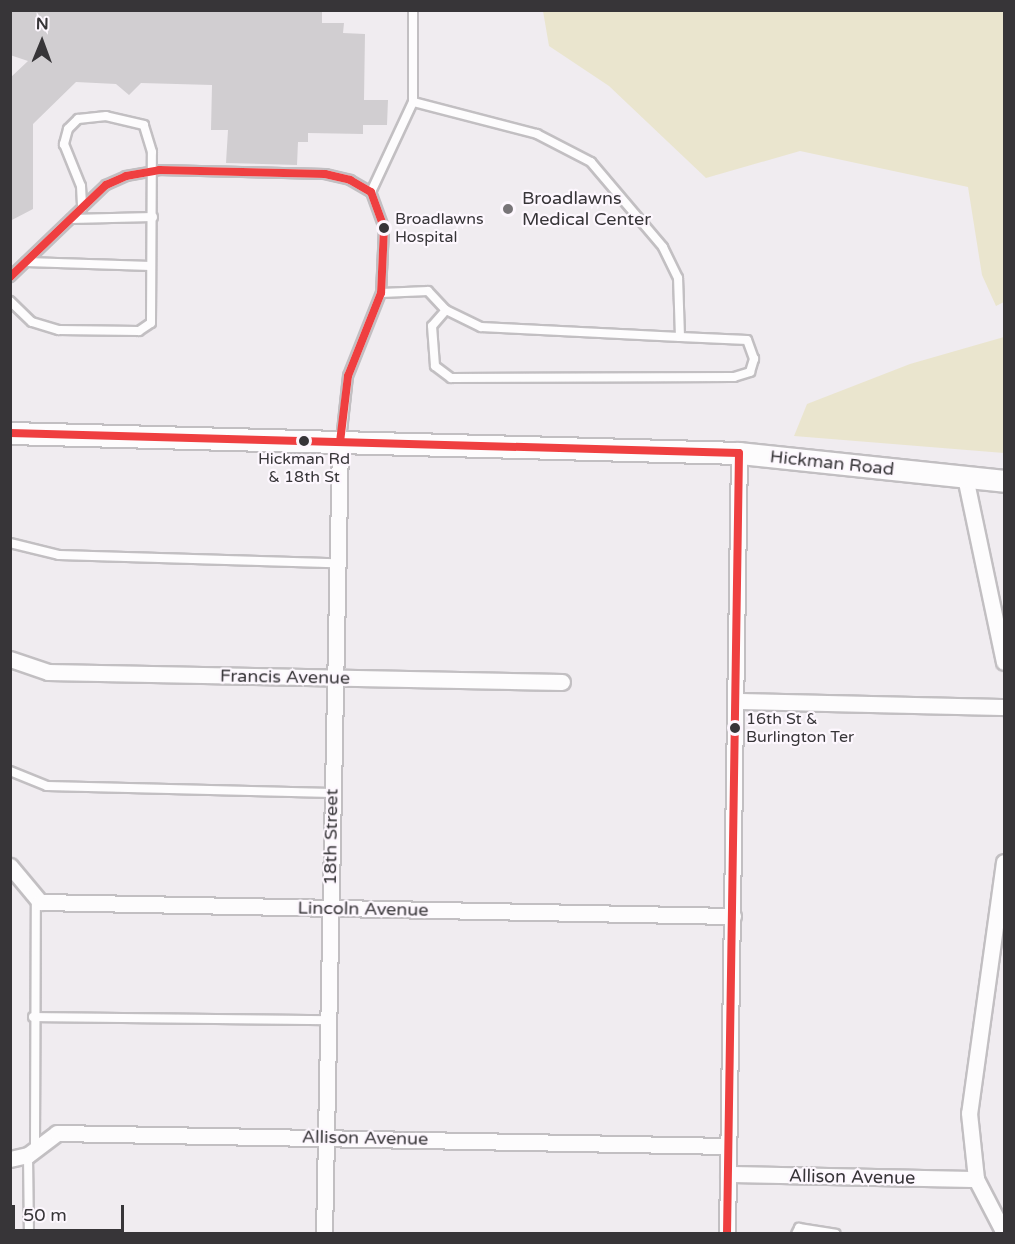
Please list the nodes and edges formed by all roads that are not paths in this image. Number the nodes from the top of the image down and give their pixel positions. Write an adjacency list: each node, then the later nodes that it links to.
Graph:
1 (413, 10): 2 (lane)
2 (413, 102): 4 (lane); 14 (lane)
3 (152, 170): 4 (lane); 5 (lane); 5 (lane); 6 (lane)
4 (371, 192): 11 (lane)
5 (82, 208): 7 (lane)
6 (153, 218): 7 (lane); 9 (lane)
7 (71, 219): 8 (lane)
8 (26, 262): 9 (lane); 10 (lane)
9 (151, 266): 12 (lane)
10 (10, 276)
11 (381, 293): 13 (lane); 16 (lane)
12 (10, 301)
13 (446, 310): 14 (lane); 14 (lane)
14 (680, 337)
15 (10, 433): 16 (main road, Hickman Road)
16 (340, 442): 17 (main road, Hickman Road); 21 (street, 18th Street)
17 (739, 453): 18 (main road, Hickman Road); 26 (street)
18 (965, 477): 19 (main road, Hickman Road); 23 (street)
19 (1005, 481)
20 (10, 543): 21 (lane)
21 (335, 563): 24 (street, 18th Street)
22 (10, 659): 24 (street, Francis Avenue)
23 (1005, 662)
24 (334, 678): 25 (street, Francis Avenue); 29 (street, 18th Street)
25 (562, 682)
26 (737, 701): 27 (street); 34 (street)
27 (1005, 707)
28 (10, 771): 29 (lane)
29 (332, 793): 33 (street, 18th Street)
30 (1005, 862): 42 (street)
31 (10, 866): 32 (street)
32 (36, 898): 33 (street, Lincoln Avenue); 35 (lane)
33 (330, 908): 34 (street, Lincoln Avenue); 36 (street, 18th Street)
34 (733, 916): 38 (street)
35 (33, 1017): 36 (lane); 39 (lane)
36 (328, 1020): 37 (street, 18th Street)
37 (326, 1137): 38 (street, Allison Avenue); 39 (street, Allison Avenue); 44 (street, 18th Street)
38 (728, 1146): 41 (street)
39 (31, 1151): 40 (street, Allison Avenue); 43 (lane)
40 (10, 1159)
41 (728, 1174): 42 (street, Allison Avenue); 45 (street)
42 (976, 1179): 48 (street)
43 (29, 1233)
44 (324, 1233)
45 (727, 1233)
46 (796, 1233): 47 (lane)
47 (836, 1233)
48 (1005, 1233)

